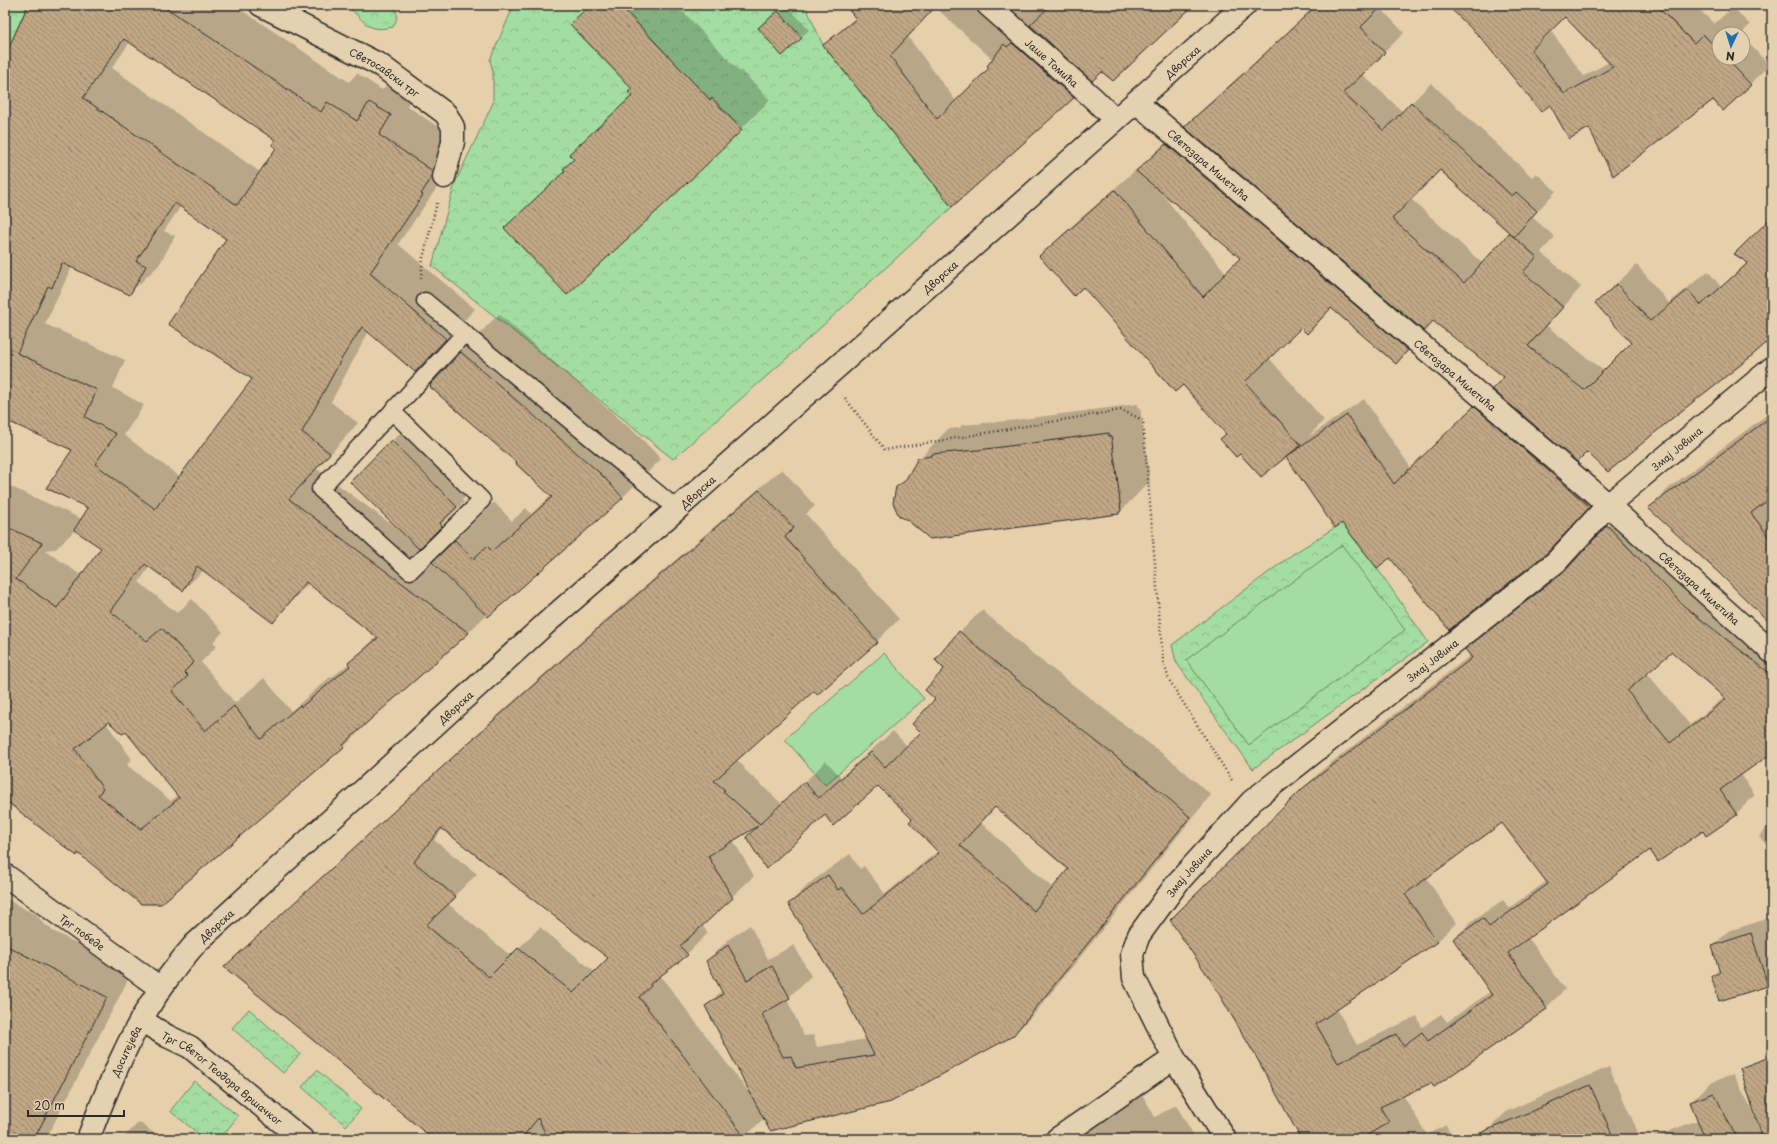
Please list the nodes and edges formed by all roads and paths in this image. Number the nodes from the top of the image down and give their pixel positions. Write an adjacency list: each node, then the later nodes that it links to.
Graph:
1 (261, 5): 6 (street, Светосавски трг)
2 (988, 5): 5 (street, Јаше Томића)
3 (1245, 5): 4 (street, Дворска)
4 (1136, 102): 5 (street, Дворска); 12 (street, Светозара Милетића)
5 (1115, 120): 10 (street, Дворска)
6 (444, 177): 7 (path)
7 (425, 301): 8 (lane)
8 (465, 333): 11 (lane); 13 (lane)
9 (1772, 368): 12 (street, Змај Јовина)
10 (828, 375): 13 (street, Дворска); 15 (path)
11 (392, 411): 11 (lane)
12 (1608, 505): 14 (street, Светозара Милетића); 15 (street, Змај Јовина)
13 (677, 509): 17 (street, Дворска)
14 (1772, 652)
15 (1247, 806): 19 (street, Змај Јовина)
16 (5, 875): 17 (street, Трг победе)
17 (160, 988): 18 (street, Доситејева)
18 (141, 1020): 20 (street, Доситејева); 21 (street, Трг Светог Теодора Вршачког)
19 (1174, 1058): 22 (street); 23 (street)
20 (88, 1139)
21 (302, 1139)
22 (1057, 1139)
23 (1225, 1139)

